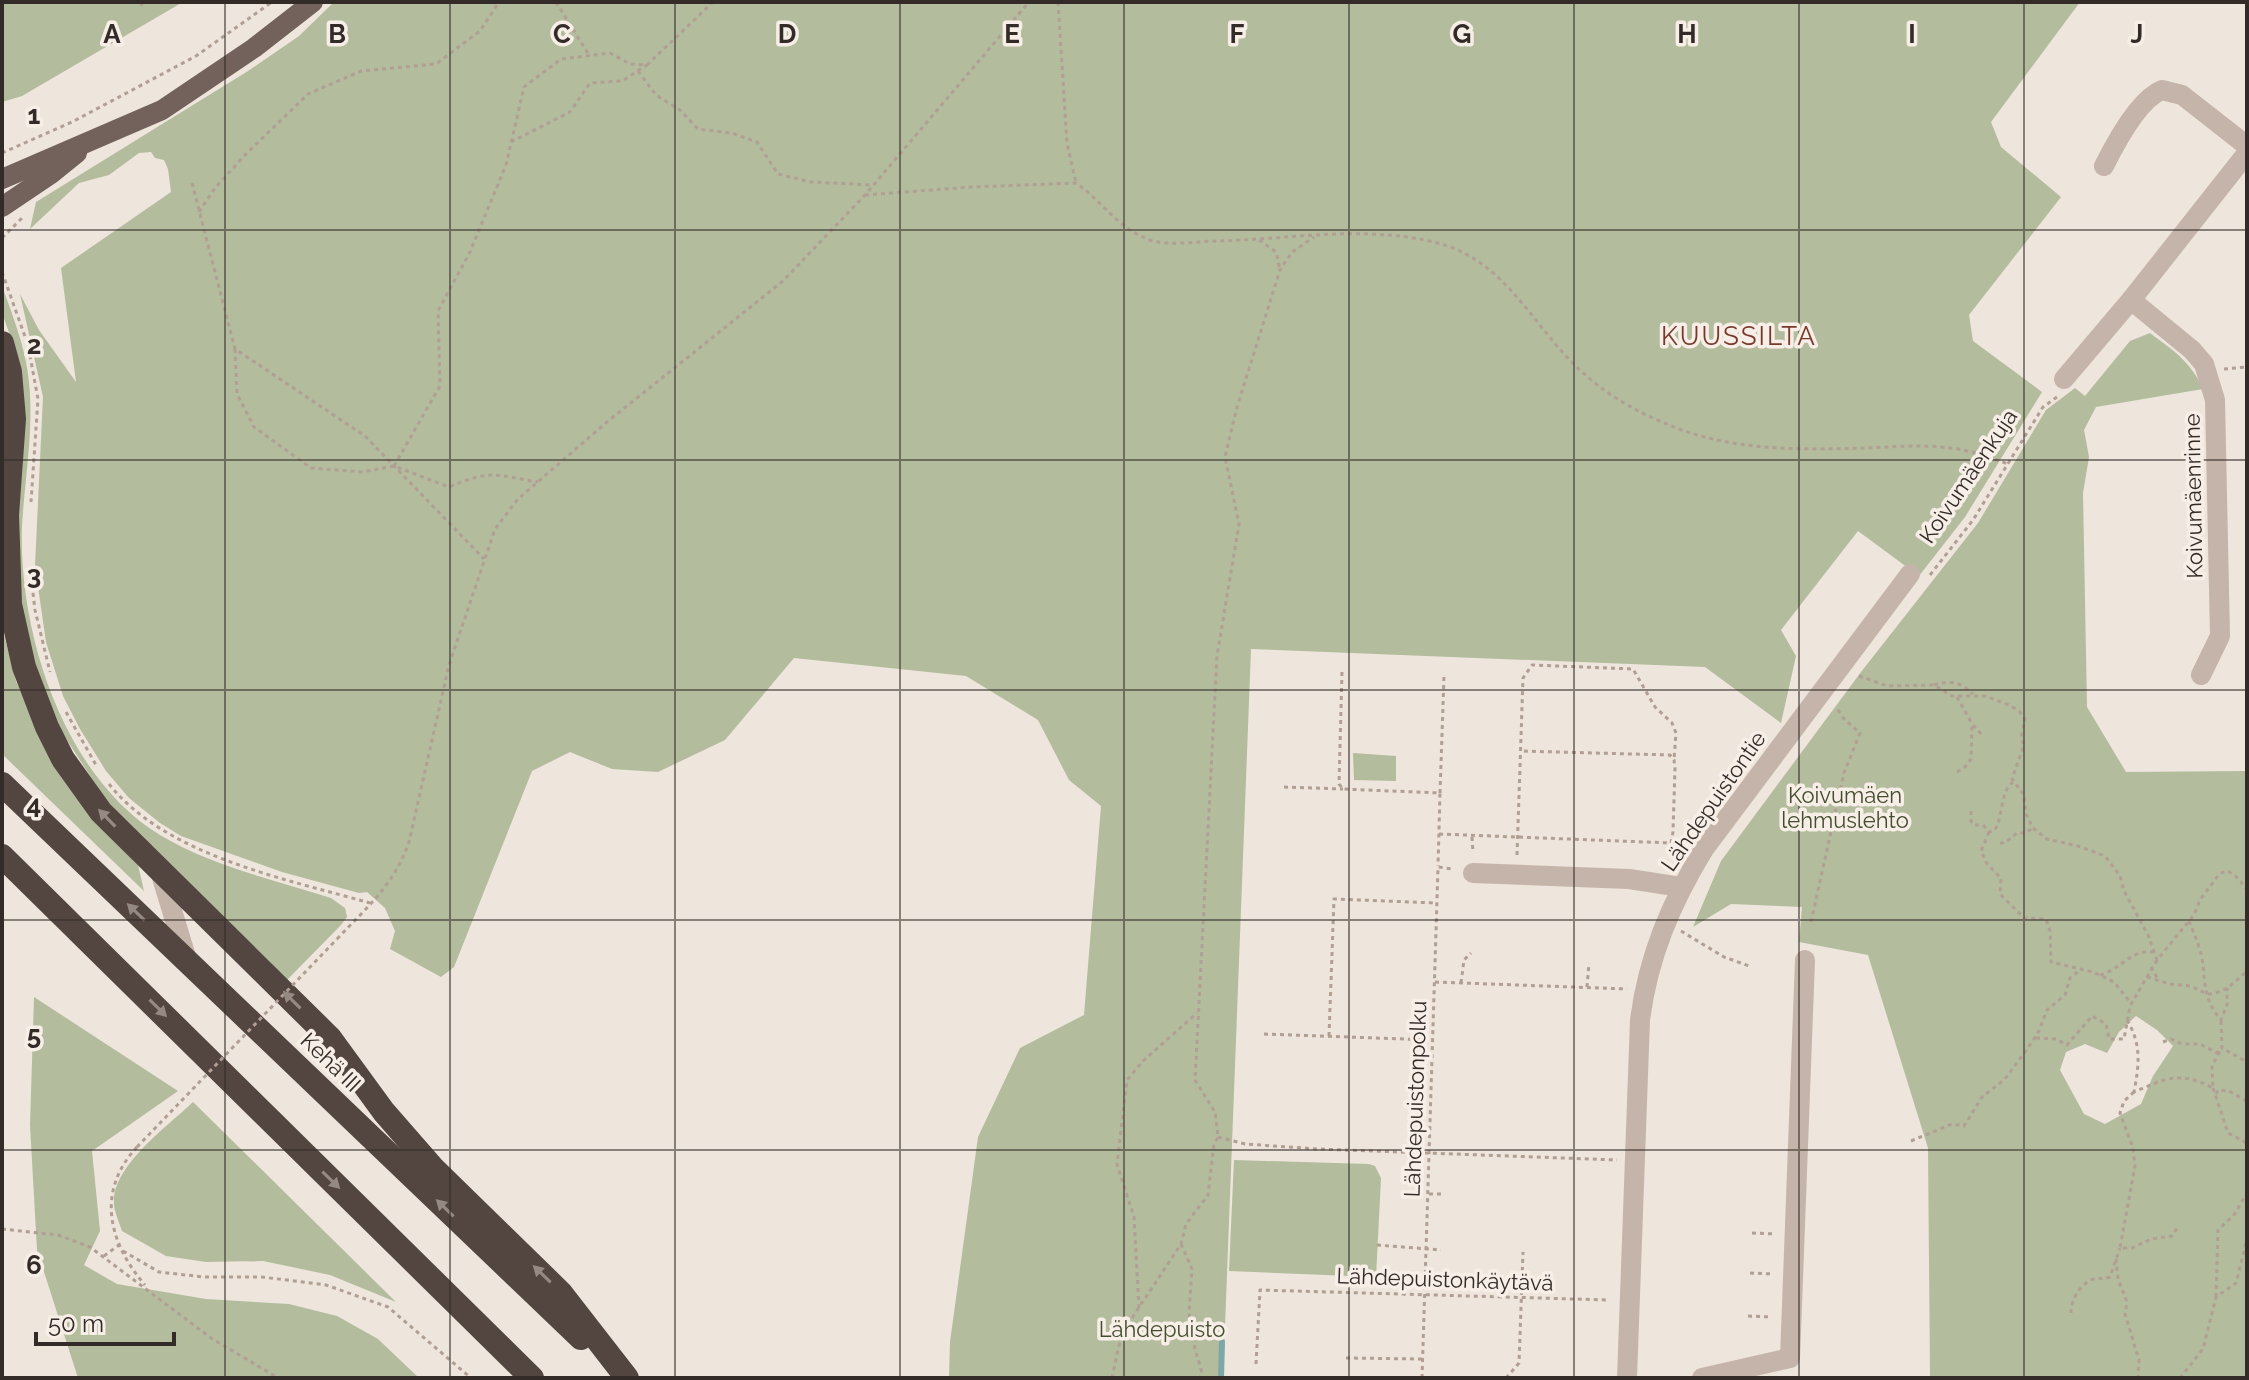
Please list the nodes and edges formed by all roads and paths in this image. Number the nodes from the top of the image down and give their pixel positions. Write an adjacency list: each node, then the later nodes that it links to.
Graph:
1 (272, 2): 14 (path)
2 (313, 2): 12 (main road)
3 (499, 2): 23 (path)
4 (556, 2): 8 (path)
5 (713, 2): 9 (path)
6 (1029, 2): 20 (path)
7 (1058, 2): 19 (path)
8 (589, 55): 9 (path); 11 (path)
9 (647, 65): 10 (path)
10 (638, 71): 11 (path); 20 (path)
11 (511, 142): 35 (path)
12 (90, 143): 17 (main road); 22 (main road)
13 (2247, 146): 16 (street)
14 (2, 153)
15 (2247, 153): 28 (street)
16 (2104, 166)
17 (2, 179)
18 (192, 183): 23 (path)
19 (1076, 183): 21 (path); 25 (path)
20 (874, 185): 21 (path)
21 (865, 195): 36 (path)
22 (2, 207)
23 (199, 212): 30 (path)
24 (1317, 235): 25 (path); 26 (path); 34 (path)
25 (1259, 240): 26 (path)
26 (1280, 270): 99 (path)
27 (2, 272): 37 (path)
28 (2131, 300): 32 (street); 33 (street)
29 (2, 343): 69 (highway, one-way to 29)
30 (235, 349): 35 (path); 35 (path)
31 (2247, 367): 32 (path)
32 (2208, 371): 44 (street, Koivumäenrinne)
33 (2065, 376): 34 (path, Koivumäenkuja)
34 (2008, 464): 39 (path, Koivumäenkuja)
35 (394, 466): 36 (path); 38 (path)
36 (538, 482): 38 (path)
37 (30, 511)
38 (484, 559): 74 (path)
39 (1920, 575): 72 (street, Lähdepuistontie)
40 (31, 579): 43 (path)
41 (1342, 672): 59 (path)
42 (1854, 673): 46 (path)
43 (51, 675)
44 (2201, 675)
45 (1444, 676): 60 (path)
46 (1934, 685): 47 (path); 48 (path)
47 (1974, 695): 48 (path); 56 (path)
48 (1957, 697): 51 (path)
49 (1834, 699): 77 (path)
50 (66, 712): 74 (path)
51 (1972, 724): 52 (path); 55 (path)
52 (1983, 736)
53 (1520, 751): 54 (path); 54 (path); 65 (path)
54 (1674, 760): 65 (path)
55 (1957, 772)
56 (2013, 782): 62 (path); 63 (path)
57 (2, 784): 81 (highway, Kehä III, one-way to 57)
58 (1284, 787): 59 (path)
59 (1343, 789): 60 (path)
60 (1440, 793): 64 (path)
61 (1971, 811): 63 (path)
62 (2033, 828): 66 (path); 80 (path)
63 (1989, 832): 87 (path)
64 (1439, 834): 65 (path); 68 (path)
65 (1518, 839): 71 (path)
66 (2000, 843)
67 (2, 856): 150 (highway, one-way to 150)
68 (1438, 867): 70 (path); 75 (path)
69 (160, 871): 81 (street); 151 (highway, one-way to 69)
70 (1473, 873): 71 (street)
71 (1517, 875): 72 (street)
72 (1681, 887): 96 (street, Lähdepuistontie)
73 (2247, 890): 76 (path)
74 (370, 903): 125 (path, bridge)
75 (1436, 903): 92 (path); 103 (path)
76 (2189, 921): 83 (path); 97 (path)
77 (1811, 922)
78 (1681, 931): 85 (path)
79 (1471, 953): 93 (path)
80 (2154, 953): 83 (path); 89 (path)
81 (187, 960): 151 (highway, Kehä III, one-way to 81)
82 (1805, 960): 135 (street)
83 (2157, 960): 86 (path)
84 (1589, 963): 94 (path)
85 (1752, 967)
86 (2151, 967): 90 (path); 91 (path)
87 (2080, 970): 89 (path); 104 (path)
88 (2247, 971): 95 (path)
89 (2100, 975): 98 (path)
90 (2147, 977): 91 (path); 98 (path)
91 (2159, 981): 97 (path)
92 (1435, 982): 93 (path, Lähdepuistonpolku); 105 (path, Lähdepuistonpolku)
93 (1461, 983): 94 (path, Lähdepuistonpolku)
94 (1587, 987): 96 (path, Lähdepuistonpolku)
95 (2228, 988): 97 (path); 101 (path)
96 (1644, 990): 117 (street, Lähdepuistontie)
97 (2207, 994): 101 (path)
98 (2131, 1003): 100 (path)
99 (1198, 1012): 113 (path); 141 (path)
100 (2127, 1020): 104 (path); 110 (path)
101 (2221, 1020): 107 (path)
102 (1264, 1034): 103 (path)
103 (1329, 1036): 105 (path)
104 (2033, 1039): 114 (path)
105 (1434, 1040): 116 (path, Lähdepuistonpolku)
106 (2163, 1042): 107 (path)
107 (2221, 1049): 108 (path); 109 (path)
108 (2247, 1062)
109 (2213, 1088): 110 (path); 111 (path)
110 (2134, 1092): 127 (path)
111 (2216, 1094): 112 (path); 115 (path)
112 (2247, 1106)
113 (1218, 1137): 116 (path); 124 (path)
114 (1911, 1141)
115 (2247, 1143)
116 (1429, 1154): 117 (path); 119 (path, Lähdepuistonpolku)
117 (1634, 1160): 140 (street, Lähdepuistontie)
118 (2247, 1193): 139 (path)
119 (1429, 1194): 120 (path); 128 (path, Lähdepuistonpolku)
120 (1444, 1194)
121 (2178, 1227): 127 (path)
122 (2, 1229): 132 (path)
123 (2247, 1239): 139 (path)
124 (1181, 1244): 141 (path); 153 (path)
125 (119, 1245): 130 (path); 132 (path)
126 (1377, 1245): 128 (path)
127 (2120, 1248): 133 (path)
128 (1426, 1250): 129 (path); 137 (path, Lähdepuistonpolku)
129 (1441, 1250)
130 (123, 1251): 136 (path); 149 (path)
131 (1523, 1252): 138 (path)
132 (104, 1256): 136 (path)
133 (2116, 1259): 142 (path); 158 (path)
134 (1750, 1273): 135 (path)
135 (1794, 1275): 144 (street)
136 (151, 1291): 148 (path)
137 (1425, 1293): 138 (path, Lähdepuistonkäytävä); 146 (path, Lähdepuistonpolku); 147 (path, Lähdepuistonkäytävä)
138 (1521, 1297): 140 (path, Lähdepuistonkäytävä); 155 (path)
139 (2216, 1297): 159 (path)
140 (1630, 1301): 156 (street, Lähdepuistontie)
141 (1139, 1308): 152 (path)
142 (2071, 1313)
143 (1748, 1316): 144 (path)
144 (1792, 1318): 157 (street)
145 (1346, 1358): 146 (path)
146 (1422, 1359): 154 (path, Lähdepuistonpolku)
147 (1256, 1364)
148 (278, 1378)
149 (471, 1378)
150 (532, 1378)
151 (625, 1378)
152 (1112, 1378)
153 (1200, 1378)
154 (1422, 1378)
155 (1506, 1378)
156 (1627, 1378)
157 (1702, 1378)
158 (2138, 1378)
159 (2180, 1378)

